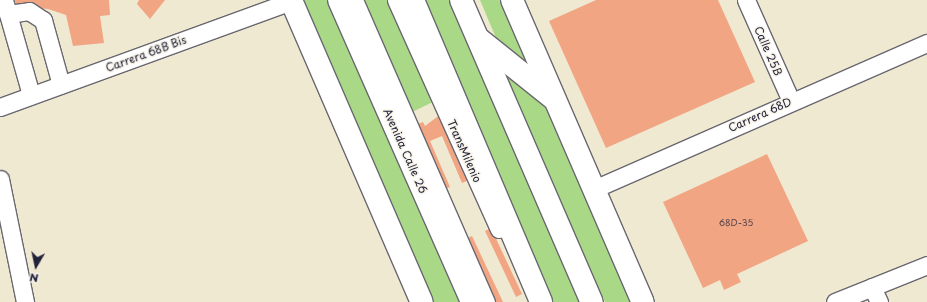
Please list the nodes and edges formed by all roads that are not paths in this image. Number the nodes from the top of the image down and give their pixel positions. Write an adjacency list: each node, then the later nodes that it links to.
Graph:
1 (339, 0): 23 (main road, Avenida Calle 26)
2 (354, 0): 24 (street)
3 (396, 0): 25 (street, TransMilenio)
4 (412, 0): 26 (main road)
5 (461, 0): 10 (main road)
6 (512, 0): 14 (main road)
7 (746, 0): 15 (street, Calle 25B)
8 (291, 1): 12 (street, Carrera 68B Bis); 22 (main road)
9 (6, 7): 12 (street); 13 (street)
10 (476, 37): 14 (main road); 27 (main road)
11 (927, 43): 15 (street, Carrera 68D)
12 (61, 85): 13 (street, Carrera 68B Bis)
13 (32, 95): 16 (street, Carrera 68B Bis)
14 (555, 100): 18 (main road)
15 (791, 101): 18 (street, Carrera 68D)
16 (0, 107)
17 (0, 179): 21 (street)
18 (594, 190): 28 (main road)
19 (927, 265): 20 (street)
20 (875, 294): 29 (street)
21 (25, 302)
22 (422, 302)
23 (472, 302)
24 (486, 302)
25 (531, 302)
26 (541, 302)
27 (592, 302)
28 (643, 302)
29 (835, 302)

